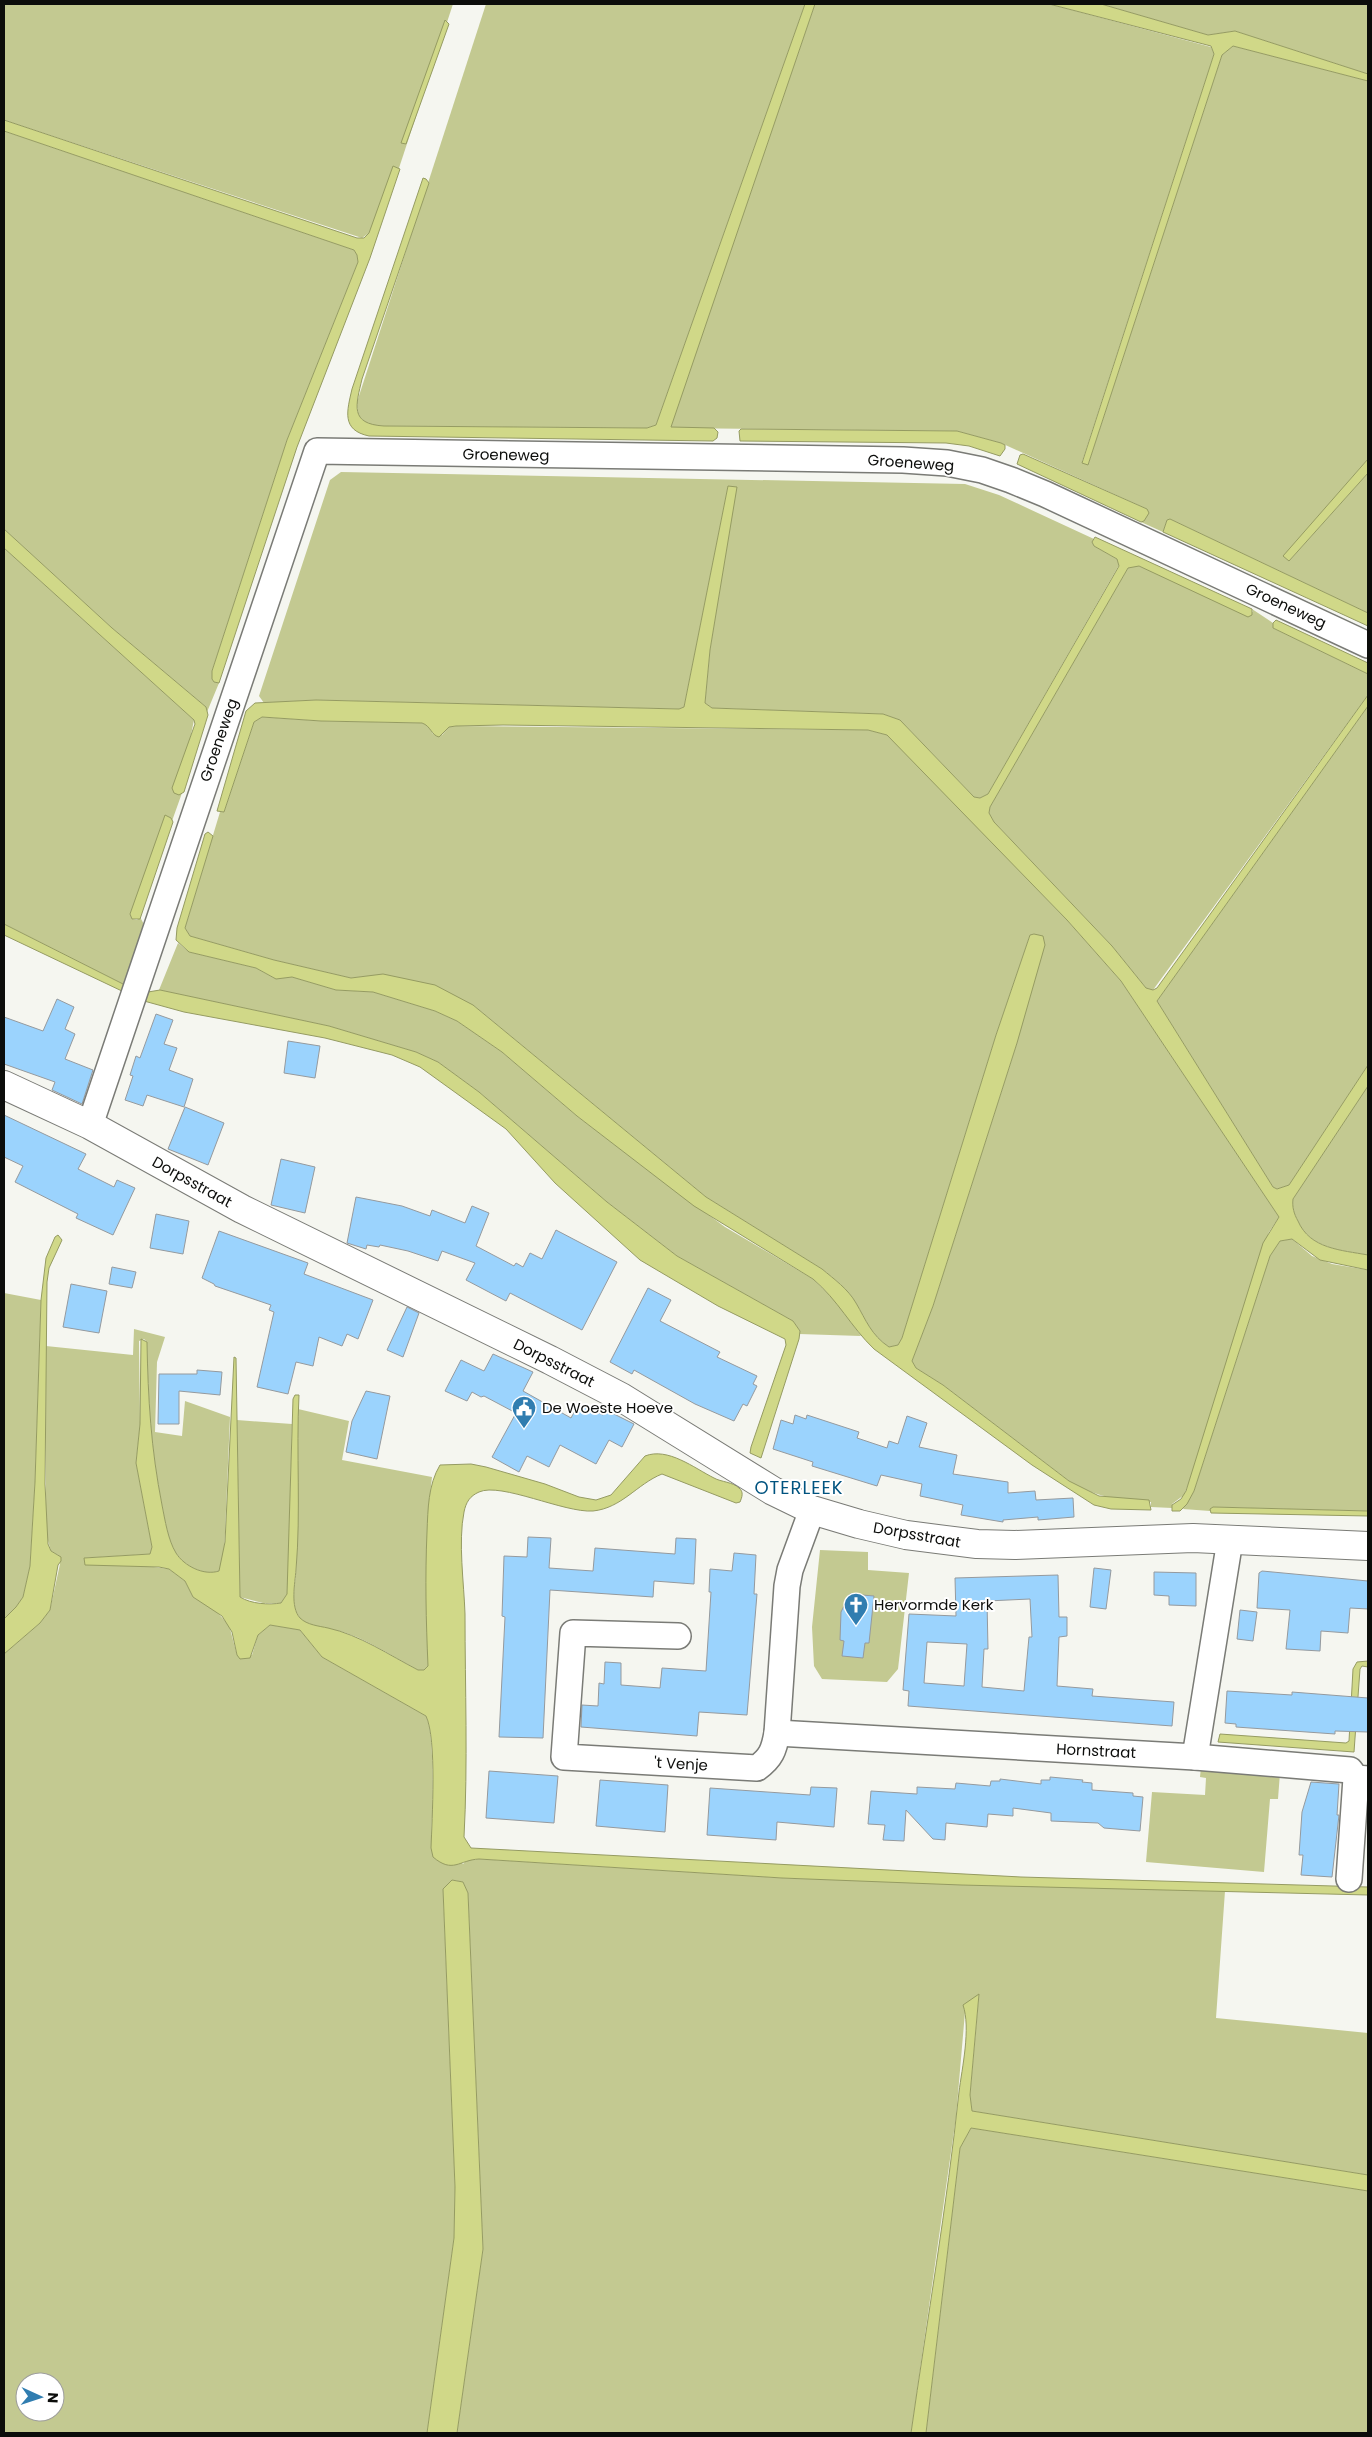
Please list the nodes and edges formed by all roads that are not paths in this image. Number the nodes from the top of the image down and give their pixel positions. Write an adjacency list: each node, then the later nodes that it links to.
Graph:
1 (1368, 645): 3 (street, Groeneweg)
2 (4, 1085): 3 (street, Dorpsstraat)
3 (90, 1125): 4 (street, Dorpsstraat)
4 (812, 1510): 5 (street, Dorpsstraat); 8 (street, 't Venje)
5 (1230, 1540): 6 (street, Dorpsstraat); 9 (street)
6 (1368, 1546)
7 (678, 1636): 8 (street, 't Venje)
8 (777, 1733): 9 (street, Hornstraat)
9 (1195, 1757): 10 (street, Hornstraat)
10 (1362, 1778): 11 (street)
11 (1349, 1879)

